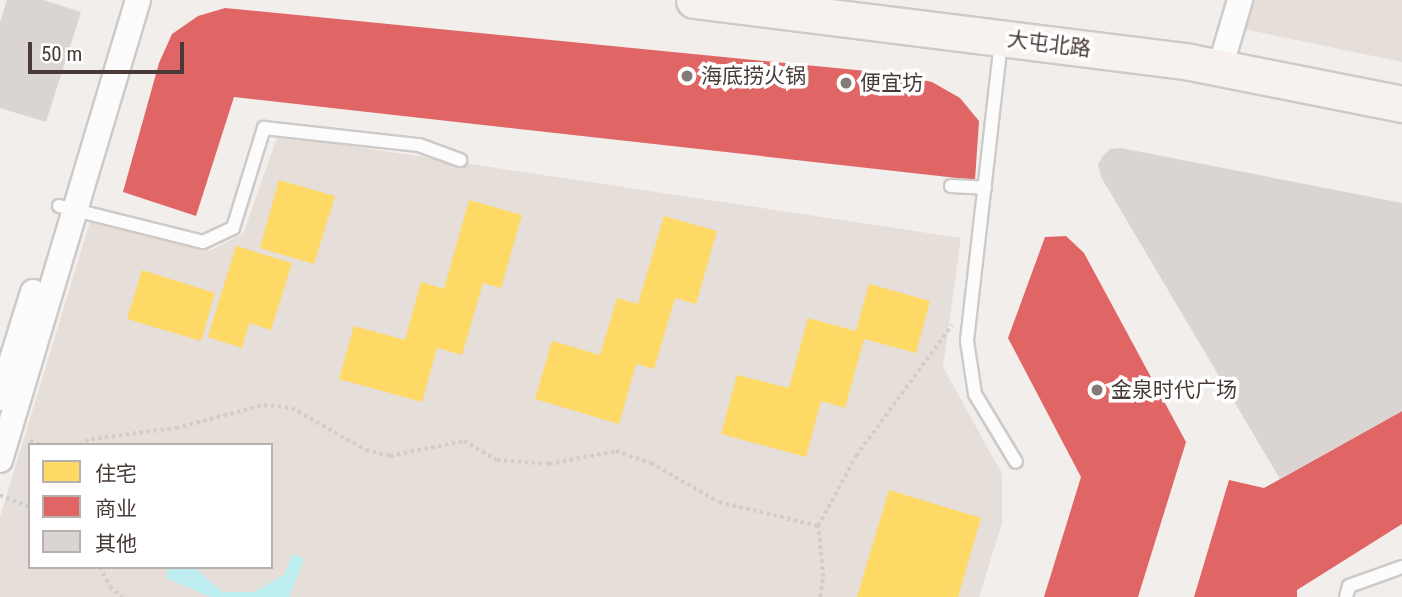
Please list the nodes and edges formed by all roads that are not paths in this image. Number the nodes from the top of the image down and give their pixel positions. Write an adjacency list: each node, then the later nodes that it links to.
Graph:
1 (122, 0): 11 (street)
2 (138, 0): 11 (street)
3 (694, 0): 5 (street, 大屯北路)
4 (1240, 0): 6 (street)
5 (1001, 38): 6 (street, 大屯北路); 10 (lane)
6 (1220, 68): 7 (street, 大屯北路)
7 (1402, 104)
8 (460, 160): 11 (lane)
9 (951, 186): 10 (lane)
10 (985, 188): 14 (lane)
11 (67, 208): 12 (street); 13 (street)
12 (0, 398)
13 (0, 460)
14 (1016, 462)
15 (1402, 566): 16 (lane)
16 (1346, 597)

